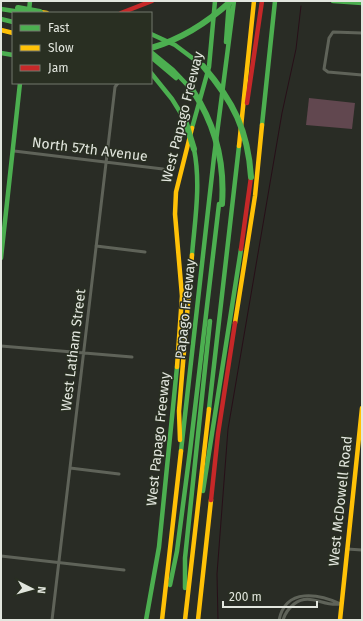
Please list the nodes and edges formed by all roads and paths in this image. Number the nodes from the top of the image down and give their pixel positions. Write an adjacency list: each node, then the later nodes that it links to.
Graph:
1 (30, 1): 12 (main road)
2 (152, 1): 14 (main road)
3 (215, 1): 56 (main road, West Papago Freeway)
4 (231, 1): 21 (main road, bridge); 43 (main road, Papago Freeway)
5 (254, 1): 35 (main road)
6 (262, 1): 35 (main road)
7 (276, 1): 59 (main road)
8 (333, 1): 9 (main road)
9 (362, 3)
10 (1, 9): 11 (main road)
11 (16, 11): 13 (main road, bridge)
12 (28, 12)
13 (40, 12)
14 (124, 12)
15 (1, 18): 16 (main road)
16 (12, 21)
17 (1, 30): 18 (main road)
18 (12, 33)
19 (362, 33): 27 (street)
20 (152, 34): 46 (main road, bridge)
21 (152, 48)
22 (1, 53): 24 (main road)
23 (152, 53): 30 (main road)
24 (12, 55)
25 (152, 58): 30 (main road)
26 (152, 74): 43 (main road, bridge)
27 (362, 76)
28 (20, 84): 31 (main road)
29 (117, 84): 32 (street, West Latham Street)
30 (192, 92): 34 (main road, bridge)
31 (14, 151): 32 (street, North 57th Avenue); 38 (main road)
32 (106, 162): 33 (street, North 57th Avenue); 36 (street, West Latham Street)
33 (163, 169)
34 (220, 204): 54 (main road); 57 (main road)
35 (232, 207): 46 (main road)
36 (96, 246): 37 (street); 40 (street, West Latham Street)
37 (145, 252)
38 (1, 258)
39 (1, 346): 40 (street)
40 (84, 352): 41 (street); 44 (street, West Latham Street)
41 (132, 357)
42 (362, 408): 47 (main road, West McDowell Road)
43 (180, 462): 57 (main road, Papago Freeway)
44 (70, 468): 45 (street); 50 (street, West Latham Street)
45 (119, 474)
46 (198, 510): 54 (main road)
47 (347, 549): 48 (street); 53 (main road, West McDowell Road)
48 (362, 550)
49 (1, 556): 50 (street)
50 (59, 562): 51 (street); 55 (street, West Latham Street)
51 (124, 570)
52 (298, 599): 53 (street); 60 (street); 61 (street)
53 (342, 604): 62 (main road, West McDowell Road)
54 (186, 612): 58 (main road)
55 (52, 620)
56 (146, 620)
57 (162, 620)
58 (184, 620)
59 (198, 620)
60 (279, 620)
61 (283, 620)
62 (340, 620)

